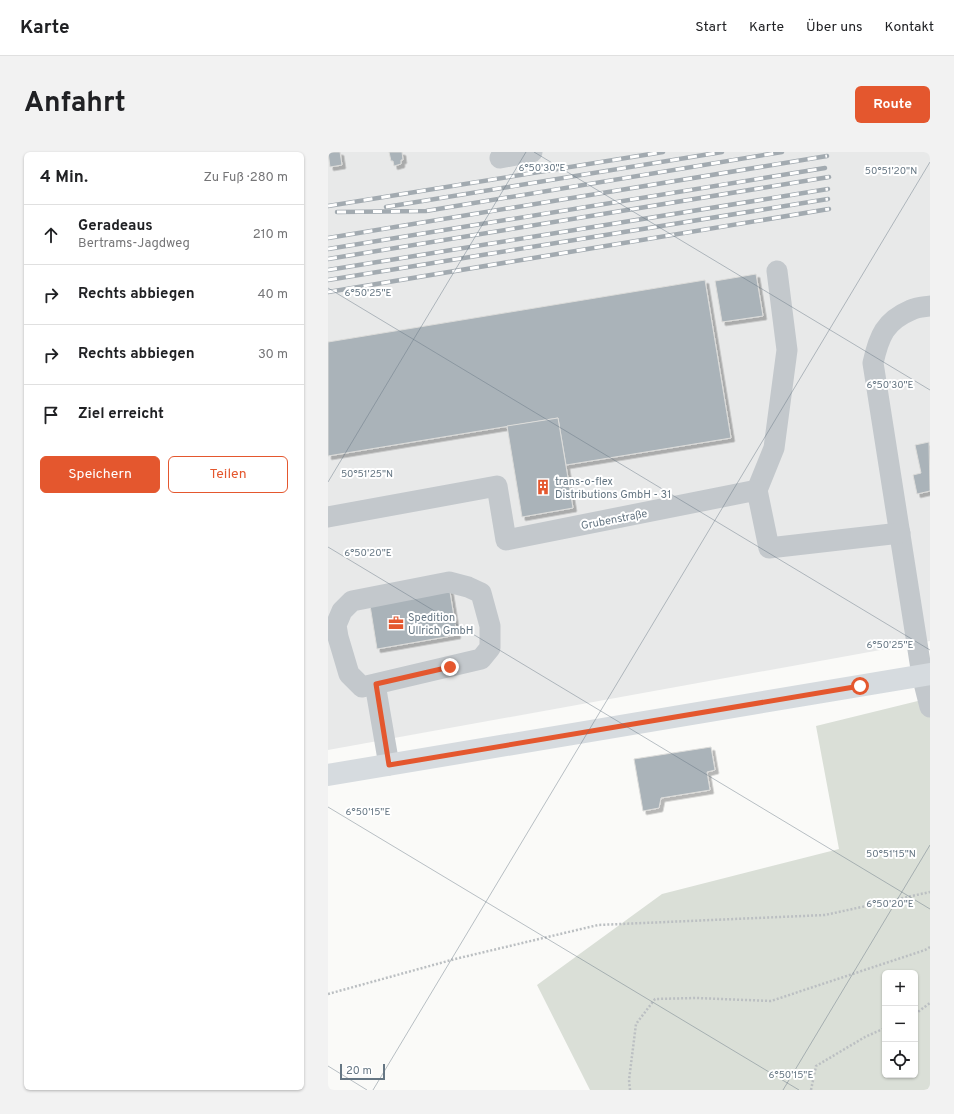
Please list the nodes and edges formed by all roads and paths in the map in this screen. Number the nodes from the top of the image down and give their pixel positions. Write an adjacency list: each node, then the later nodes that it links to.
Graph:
1 (532, 152): 2 (street)
2 (500, 158)
3 (777, 271): 5 (street)
4 (930, 306): 7 (street)
5 (757, 490): 6 (street, Grubenstraße); 7 (street)
6 (328, 517)
7 (900, 533): 8 (street)
8 (926, 674): 10 (street); 11 (main road)
9 (376, 684): 9 (street); 11 (street)
10 (930, 707)
11 (389, 765): 12 (main road)
12 (328, 775)
13 (930, 892): 15 (path)
14 (930, 947): 19 (path)
15 (328, 994)
16 (930, 1003): 17 (path)
17 (918, 1012)
18 (882, 1029): 20 (path)
19 (630, 1090)
20 (811, 1090)

